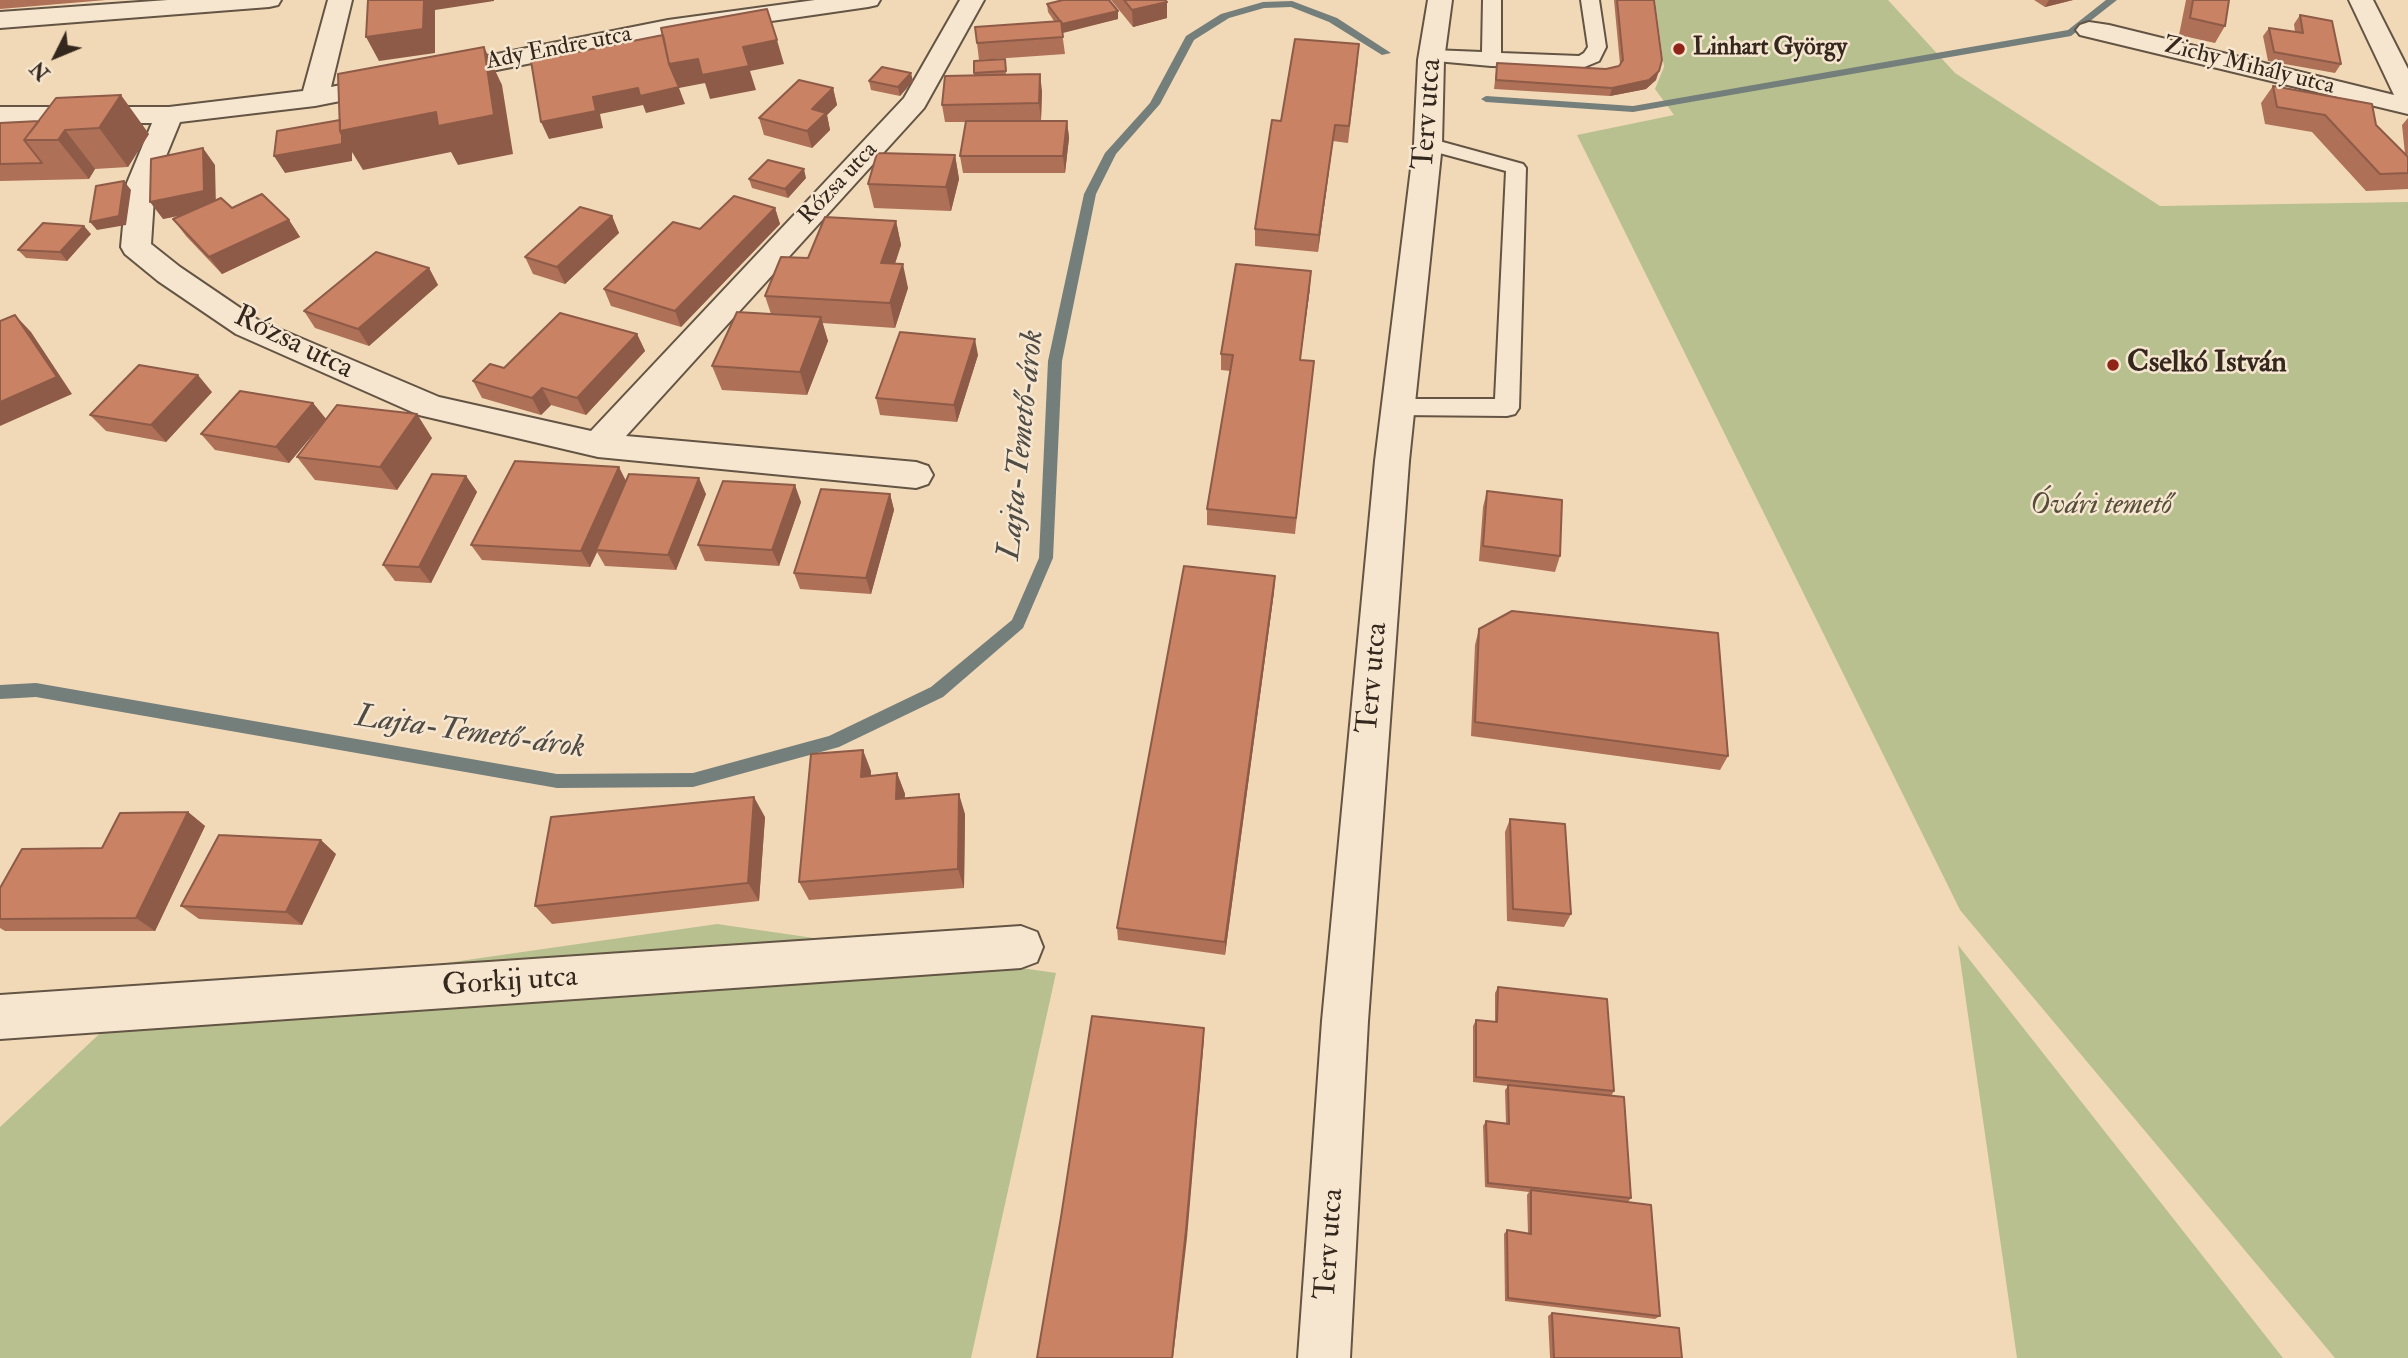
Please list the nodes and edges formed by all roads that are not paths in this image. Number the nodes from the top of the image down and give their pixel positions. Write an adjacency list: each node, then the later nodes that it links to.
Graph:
1 (340, 0): 14 (street)
2 (868, 0): 14 (street, Ady Endre utca)
3 (972, 0): 20 (street, Rózsa utca)
4 (1440, 0): 11 (street, Terv utca)
5 (1492, 0): 12 (lane)
6 (1590, 0): 12 (lane)
7 (2361, 0): 13 (street)
8 (257, 4): 9 (street)
9 (5, 16)
10 (2090, 30): 15 (street, Zichy Mihály utca)
11 (1432, 56): 12 (lane); 18 (street, Terv utca)
12 (1492, 60)
13 (2408, 96)
14 (315, 98): 17 (street, Ady Endre utca)
15 (2408, 106)
16 (0, 115): 17 (street, Ady Endre utca)
17 (169, 115): 20 (street, Rózsa utca)
18 (1428, 144): 19 (street, Terv utca); 19 (lane)
19 (1396, 407): 24 (street, Terv utca)
20 (598, 445): 21 (street, Rózsa utca)
21 (916, 475)
22 (1021, 947): 23 (street, Gorkij utca)
23 (0, 1017)
24 (1324, 1358)

